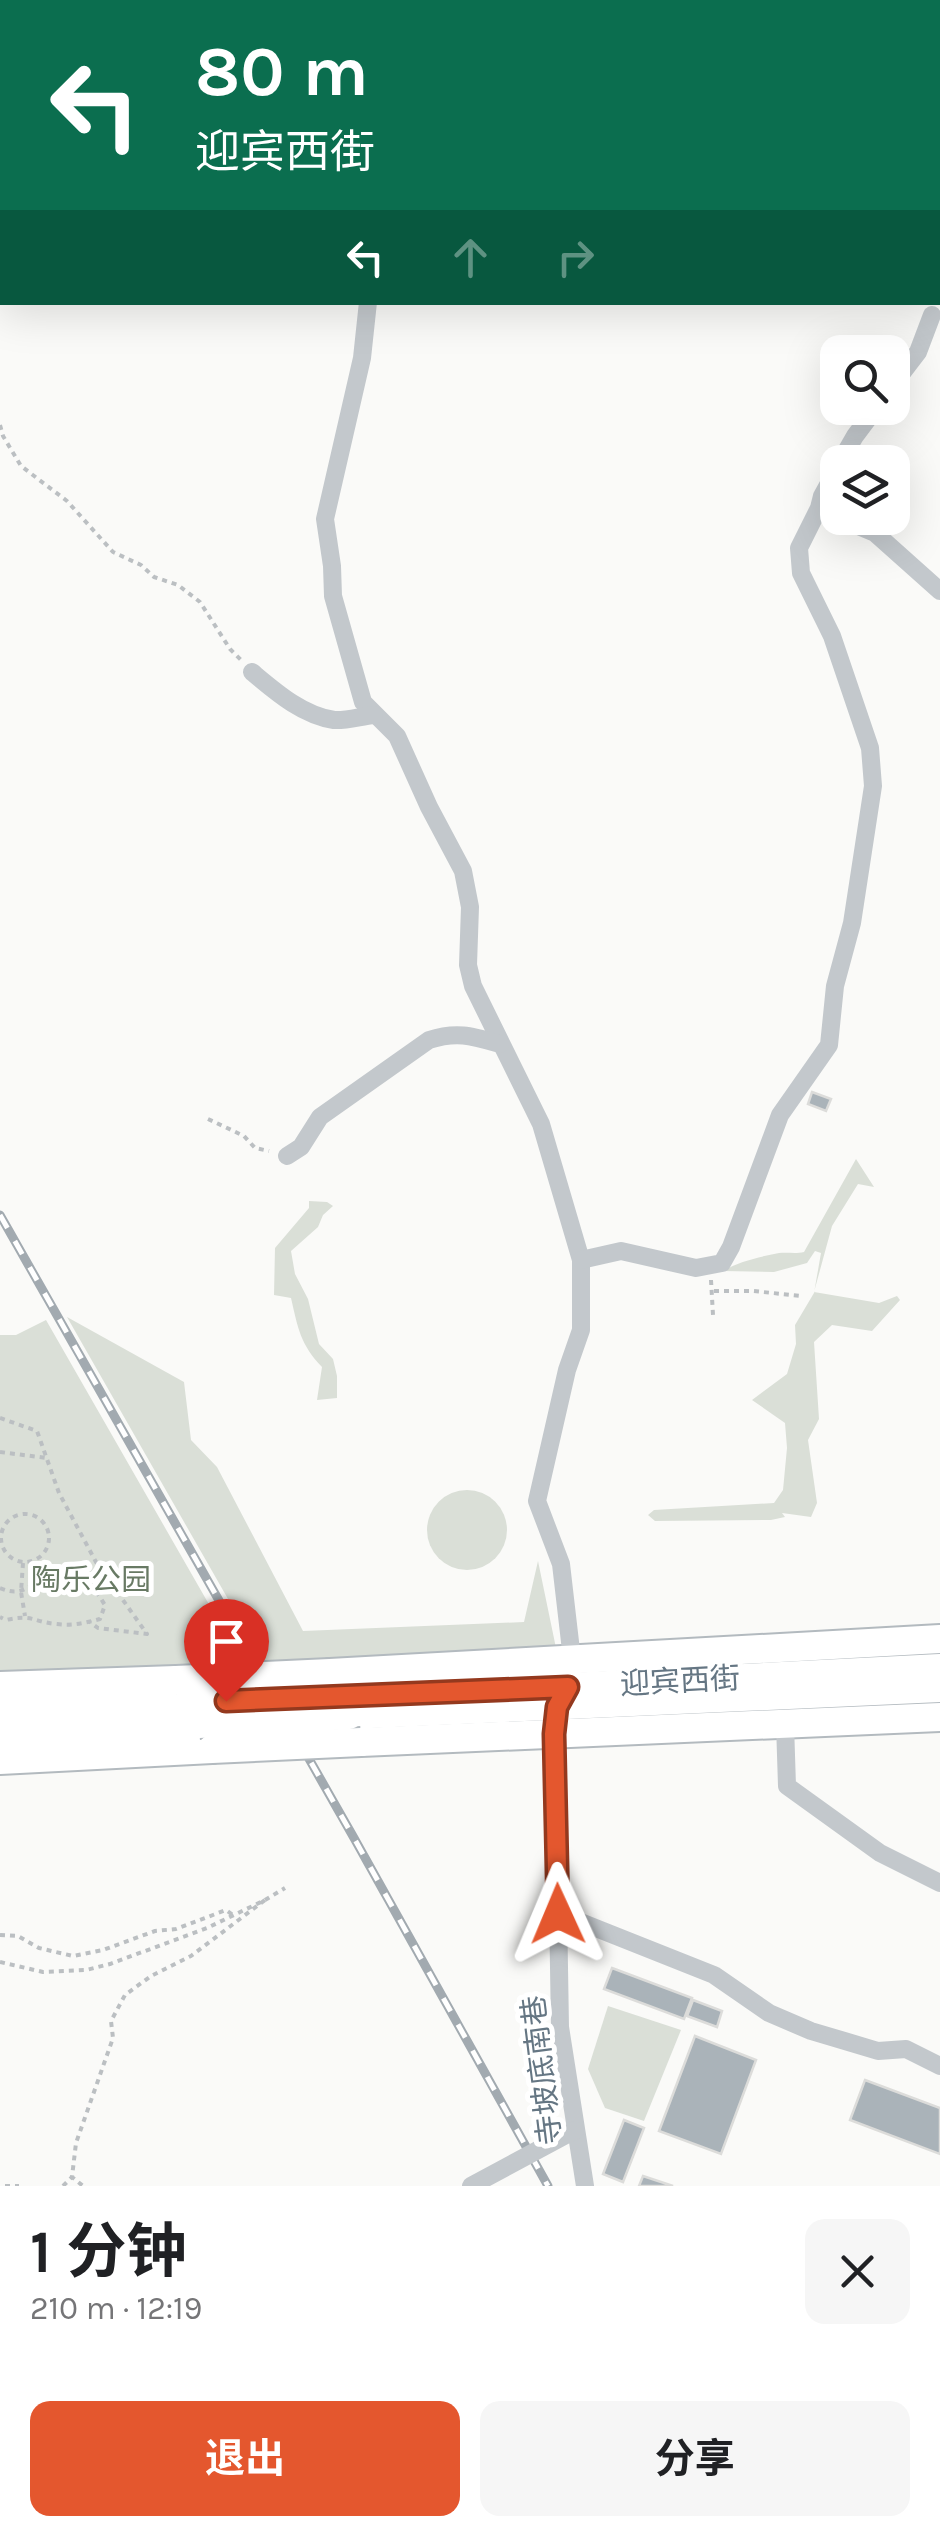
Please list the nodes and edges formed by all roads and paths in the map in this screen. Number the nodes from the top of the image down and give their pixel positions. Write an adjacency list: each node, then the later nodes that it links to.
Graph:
1 (368, 305): 10 (street, 寺坡底南巷)
2 (932, 315): 3 (street)
3 (910, 362)
4 (0, 425): 9 (path)
5 (820, 504): 6 (street)
6 (819, 508): 15 (street)
7 (877, 535): 8 (street)
8 (940, 591)
9 (252, 672): 10 (street)
10 (374, 714): 11 (street, 寺坡底南巷)
11 (500, 1044): 13 (street); 14 (street, 寺坡底南巷)
12 (208, 1119): 13 (path)
13 (287, 1156)
14 (581, 1260): 15 (street); 30 (street, 寺坡底南巷)
15 (708, 1266): 16 (path)
16 (714, 1290): 17 (path); 18 (path)
17 (802, 1296)
18 (714, 1314)
19 (0, 1418): 21 (path)
20 (0, 1452): 21 (path)
21 (46, 1458): 28 (path)
22 (1, 1532): 23 (path); 23 (path)
23 (23, 1563): 25 (path)
24 (0, 1588): 25 (path)
25 (22, 1592): 27 (path); 28 (path)
26 (0, 1616): 27 (path)
27 (25, 1616): 28 (path)
28 (90, 1622)
29 (940, 1639): 30 (street)
30 (572, 1658): 34 (street); 35 (street, 寺坡底南巷)
31 (940, 1668): 35 (street, 迎宾西街)
32 (0, 1686): 39 (street)
33 (940, 1688): 35 (street, 迎宾西街)
34 (340, 1694): 35 (street, 迎宾西街); 37 (street, 迎宾西街, bridge)
35 (560, 1709): 37 (street, bridge); 40 (street); 46 (street, 寺坡底南巷)
36 (0, 1712): 39 (street, 迎宾西街)
37 (193, 1714): 39 (street, 迎宾西街); 39 (street)
38 (940, 1717): 40 (street)
39 (125, 1718): 41 (street, 迎宾西街); 42 (street)
40 (786, 1724): 43 (street)
41 (0, 1732)
42 (0, 1760)
43 (940, 1882)
44 (285, 1888): 45 (path)
45 (265, 1900): 47 (path); 52 (path)
46 (558, 1914): 50 (street); 51 (street, 寺坡底南巷)
47 (233, 1915): 48 (path); 49 (path)
48 (0, 1935)
49 (0, 1962)
50 (940, 2066)
51 (575, 2130): 57 (street, bridge); 58 (street, 寺坡底南巷)
52 (72, 2177): 55 (path); 56 (path)
53 (5, 2186): 54 (path)
54 (18, 2186)
55 (64, 2186)
56 (83, 2186)
57 (471, 2186)
58 (585, 2186)

